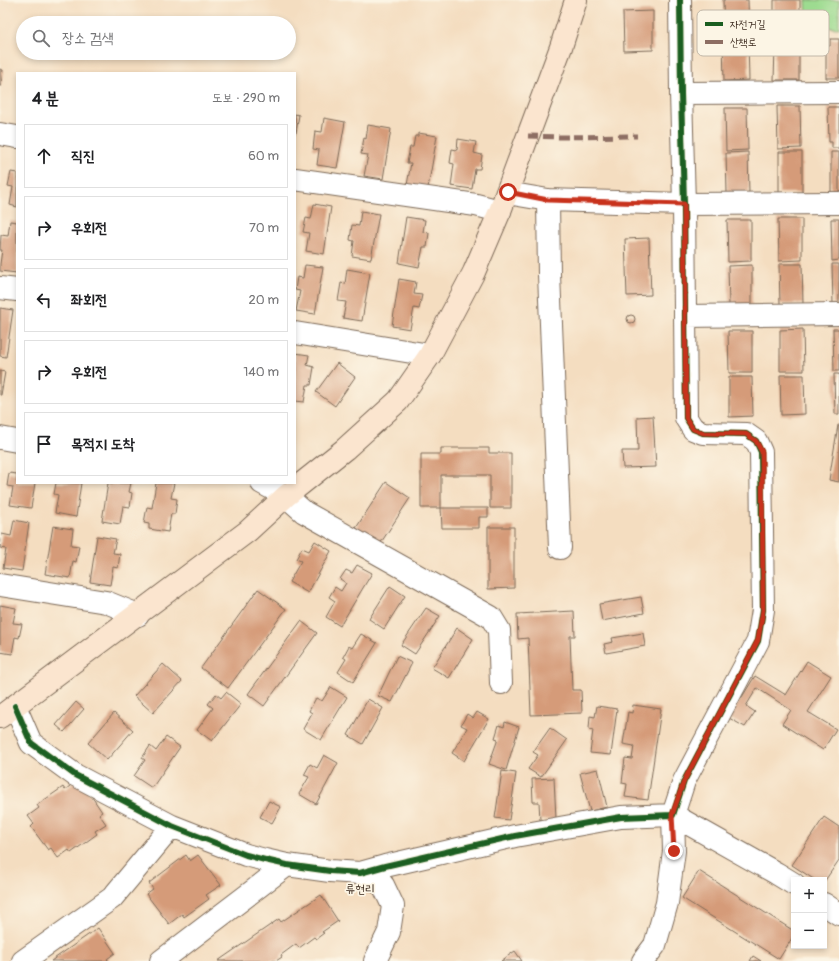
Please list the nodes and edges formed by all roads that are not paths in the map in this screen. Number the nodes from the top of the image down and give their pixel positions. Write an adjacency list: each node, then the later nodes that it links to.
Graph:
1 (576, 0): 9 (main road)
2 (680, 0): 4 (street)
3 (839, 92): 4 (street)
4 (680, 93): 11 (street)
5 (0, 134): 6 (street)
6 (16, 137)
7 (296, 179): 9 (street)
8 (548, 200): 9 (street); 11 (street); 22 (street)
9 (504, 202): 17 (main road)
10 (839, 203): 11 (street)
11 (684, 204): 15 (street)
12 (0, 288): 13 (street)
13 (16, 290)
14 (839, 314): 15 (street)
15 (685, 316): 27 (street)
16 (296, 333): 17 (street)
17 (430, 355): 21 (main road)
18 (0, 438): 19 (street)
19 (16, 441)
20 (264, 484): 21 (street)
21 (286, 496): 24 (main road); 25 (street)
22 (560, 548)
23 (0, 585): 24 (street)
24 (138, 615): 26 (main road)
25 (501, 683)
26 (8, 711): 28 (street)
27 (672, 815): 30 (street); 31 (street); 37 (street)
28 (172, 826): 29 (street); 34 (street)
29 (287, 865): 30 (street); 35 (street)
30 (360, 874): 36 (street)
31 (791, 882)
32 (827, 906): 33 (street)
33 (839, 914)
34 (23, 961)
35 (161, 961)
36 (375, 961)
37 (643, 961)

